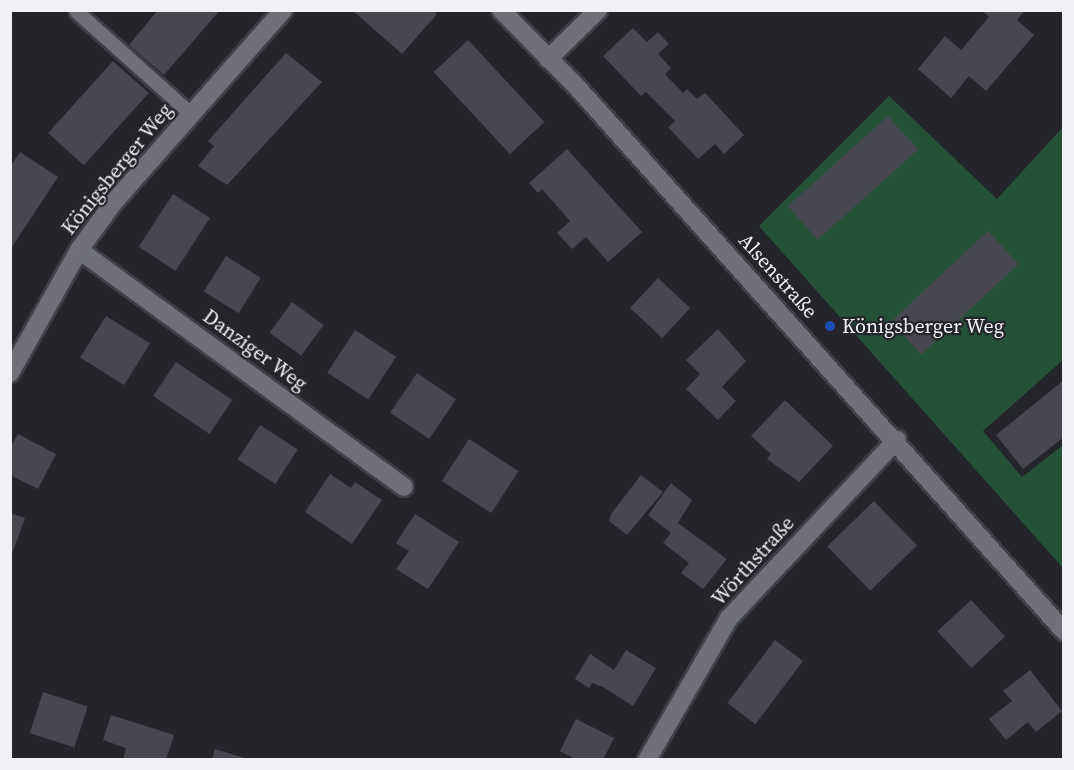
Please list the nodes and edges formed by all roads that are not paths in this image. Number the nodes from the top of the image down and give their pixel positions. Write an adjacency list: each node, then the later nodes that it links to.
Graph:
1 (283, 10): 6 (street, Königsberger Weg)
2 (501, 10): 5 (street, Alsenstraße)
3 (598, 10): 5 (street)
4 (77, 12): 6 (lane)
5 (548, 59): 9 (street, Alsenstraße)
6 (191, 114): 7 (street, Königsberger Weg)
7 (79, 250): 8 (street, Königsberger Weg); 10 (street, Danziger Weg)
8 (10, 373)
9 (897, 440): 11 (street, Alsenstraße); 12 (street, Wörthstraße)
10 (404, 487)
11 (1064, 631)
12 (647, 759)

